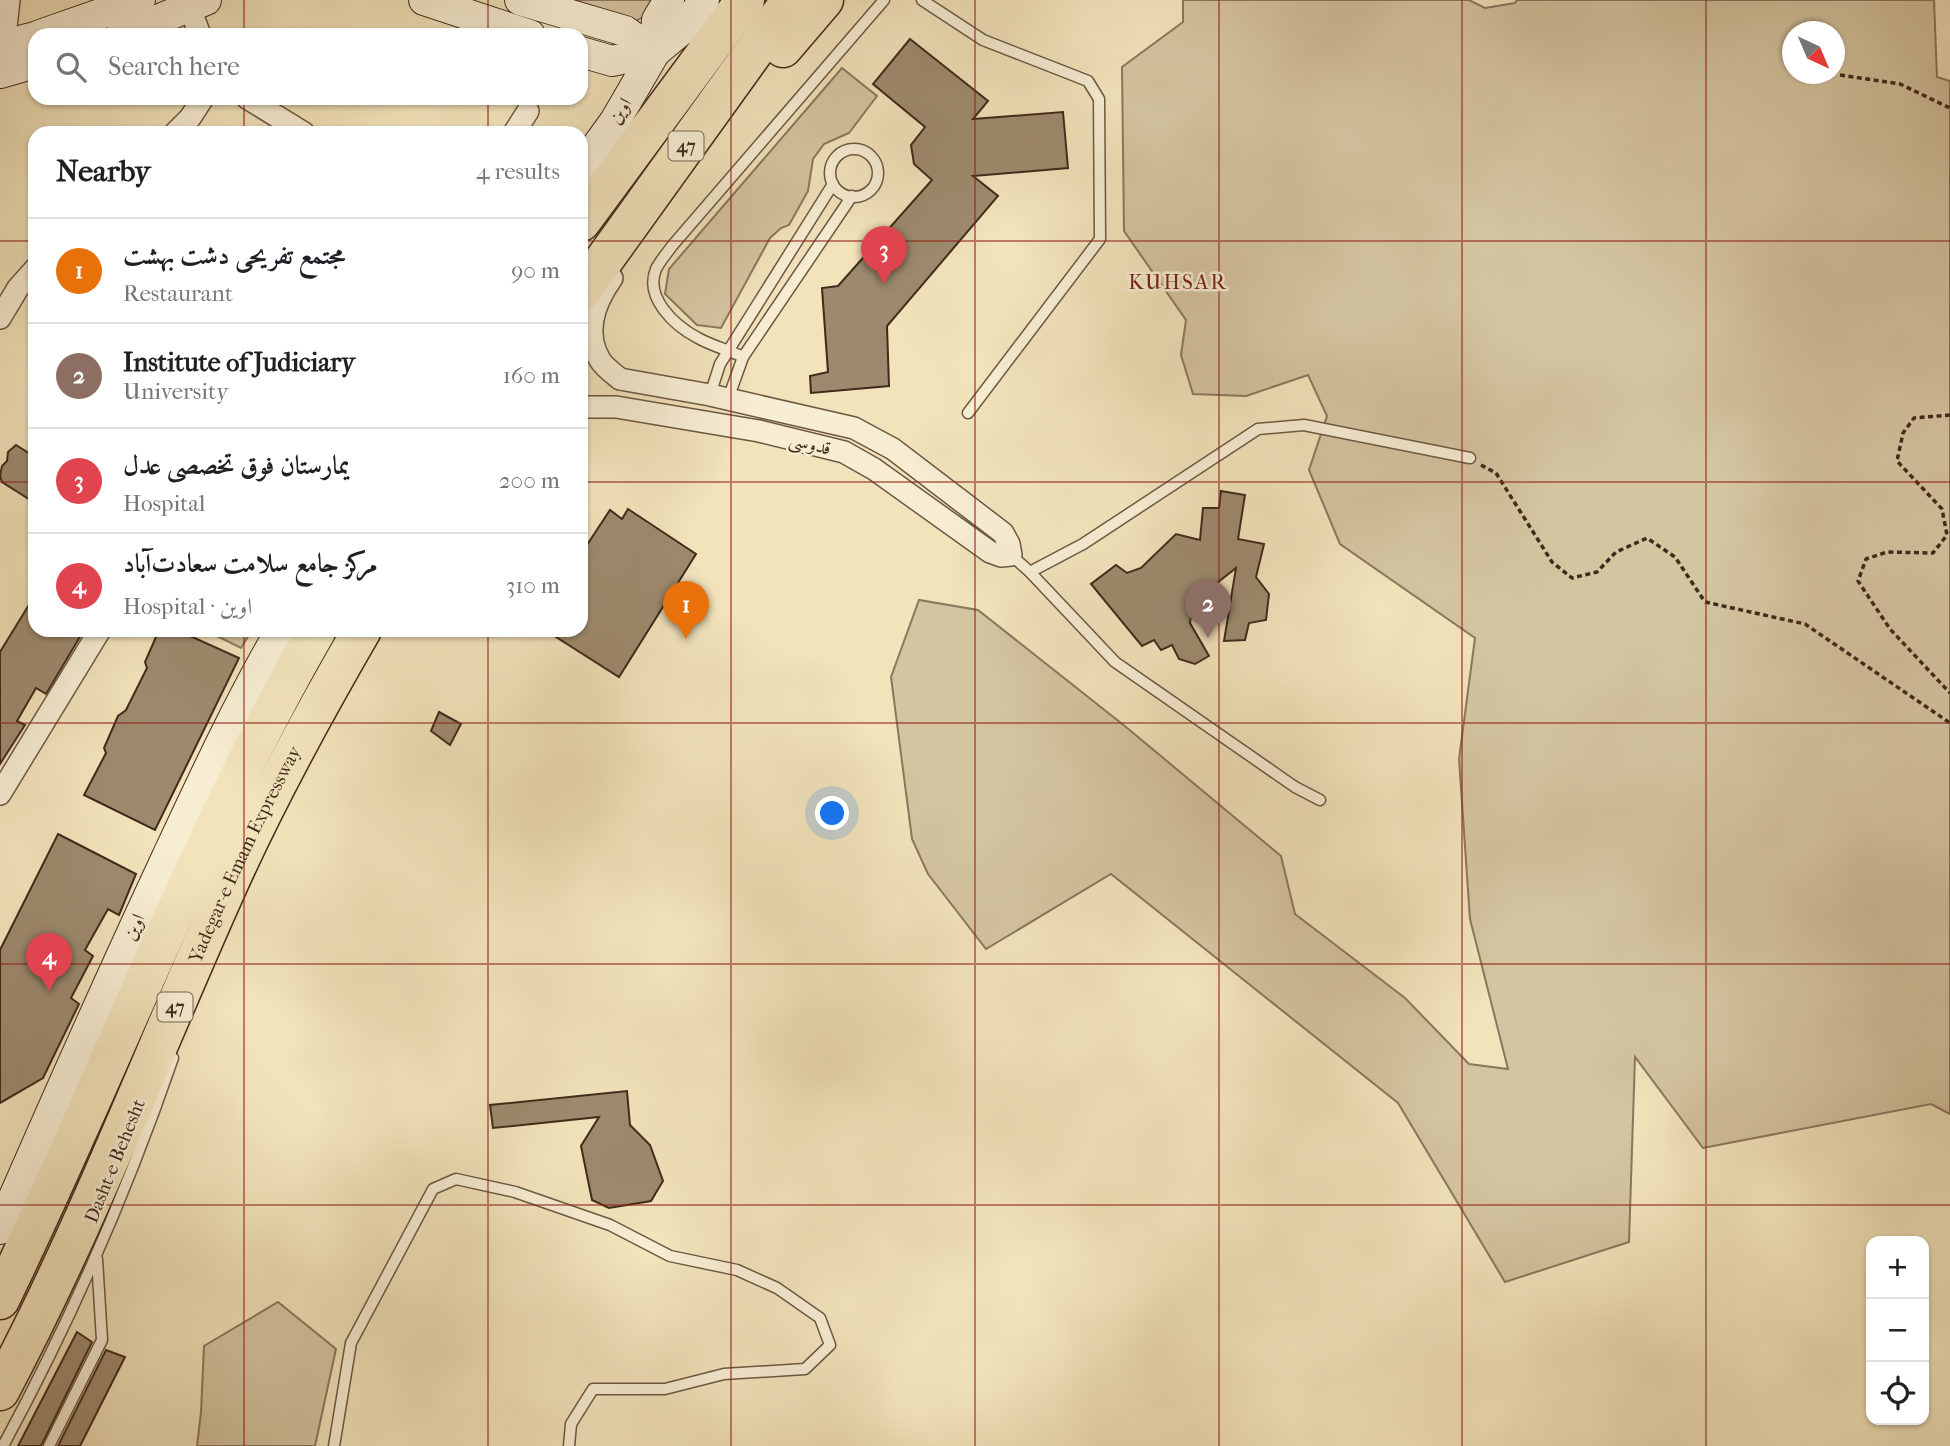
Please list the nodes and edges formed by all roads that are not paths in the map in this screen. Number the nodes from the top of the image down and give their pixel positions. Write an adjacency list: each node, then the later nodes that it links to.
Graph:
1 (9, 0): 20 (street)
2 (140, 0): 13 (street)
3 (424, 0): 16 (street)
4 (520, 0): 18 (street)
5 (669, 0): 18 (street, اوین)
6 (704, 0): 18 (street, اوین)
7 (745, 0): 33 (highway, 47)
8 (791, 0): 28 (highway, 47)
9 (824, 0): 28 (highway)
10 (884, 0): 37 (lane)
11 (922, 0): 43 (lane)
12 (194, 2): 14 (street); 15 (street)
13 (60, 28)
14 (136, 28)
15 (199, 28)
16 (509, 28)
17 (28, 41): 20 (street)
18 (655, 52): 19 (street); 29 (street, اوین)
19 (588, 53)
20 (1, 55): 21 (street)
21 (28, 62)
22 (198, 105): 25 (street)
23 (258, 105): 26 (street)
24 (528, 111): 27 (street)
25 (181, 126)
26 (293, 126)
27 (518, 126)
28 (698, 130): 30 (highway, 47)
29 (588, 158)
30 (661, 180): 35 (highway, 47); 39 (street)
31 (833, 184): 32 (lane); 32 (lane); 37 (lane)
32 (852, 197): 38 (lane)
33 (588, 213)
34 (28, 277): 36 (street)
35 (588, 282)
36 (0, 318)
37 (728, 350): 38 (lane); 40 (lane)
38 (743, 357): 40 (lane)
39 (620, 379): 40 (street); 42 (street)
40 (719, 397): 45 (street)
41 (588, 407): 42 (street, قدوسی)
42 (616, 407): 45 (street, قدوسی)
43 (968, 412)
44 (1470, 458): 46 (lane)
45 (1011, 555): 46 (lane)
46 (1030, 572): 52 (lane)
47 (96, 637): 51 (street)
48 (277, 637): 56 (street, اوین)
49 (313, 637): 58 (highway, Yadegar-e Emam Expressway / 47)
50 (358, 637): 53 (highway, Yadegar-e Emam Expressway / 47)
51 (0, 794)
52 (1320, 800)
53 (232, 877): 54 (lane); 59 (highway, Yadegar-e Emam Expressway / 47)
54 (200, 977)
55 (175, 1053): 57 (lane, Dasht-e Behesht)
56 (0, 1229)
57 (96, 1254): 60 (lane, Dasht-e Behesht); 61 (lane)
58 (0, 1300)
59 (0, 1391)
60 (3, 1446)
61 (49, 1446)
62 (334, 1446): 63 (lane)
63 (569, 1446)

